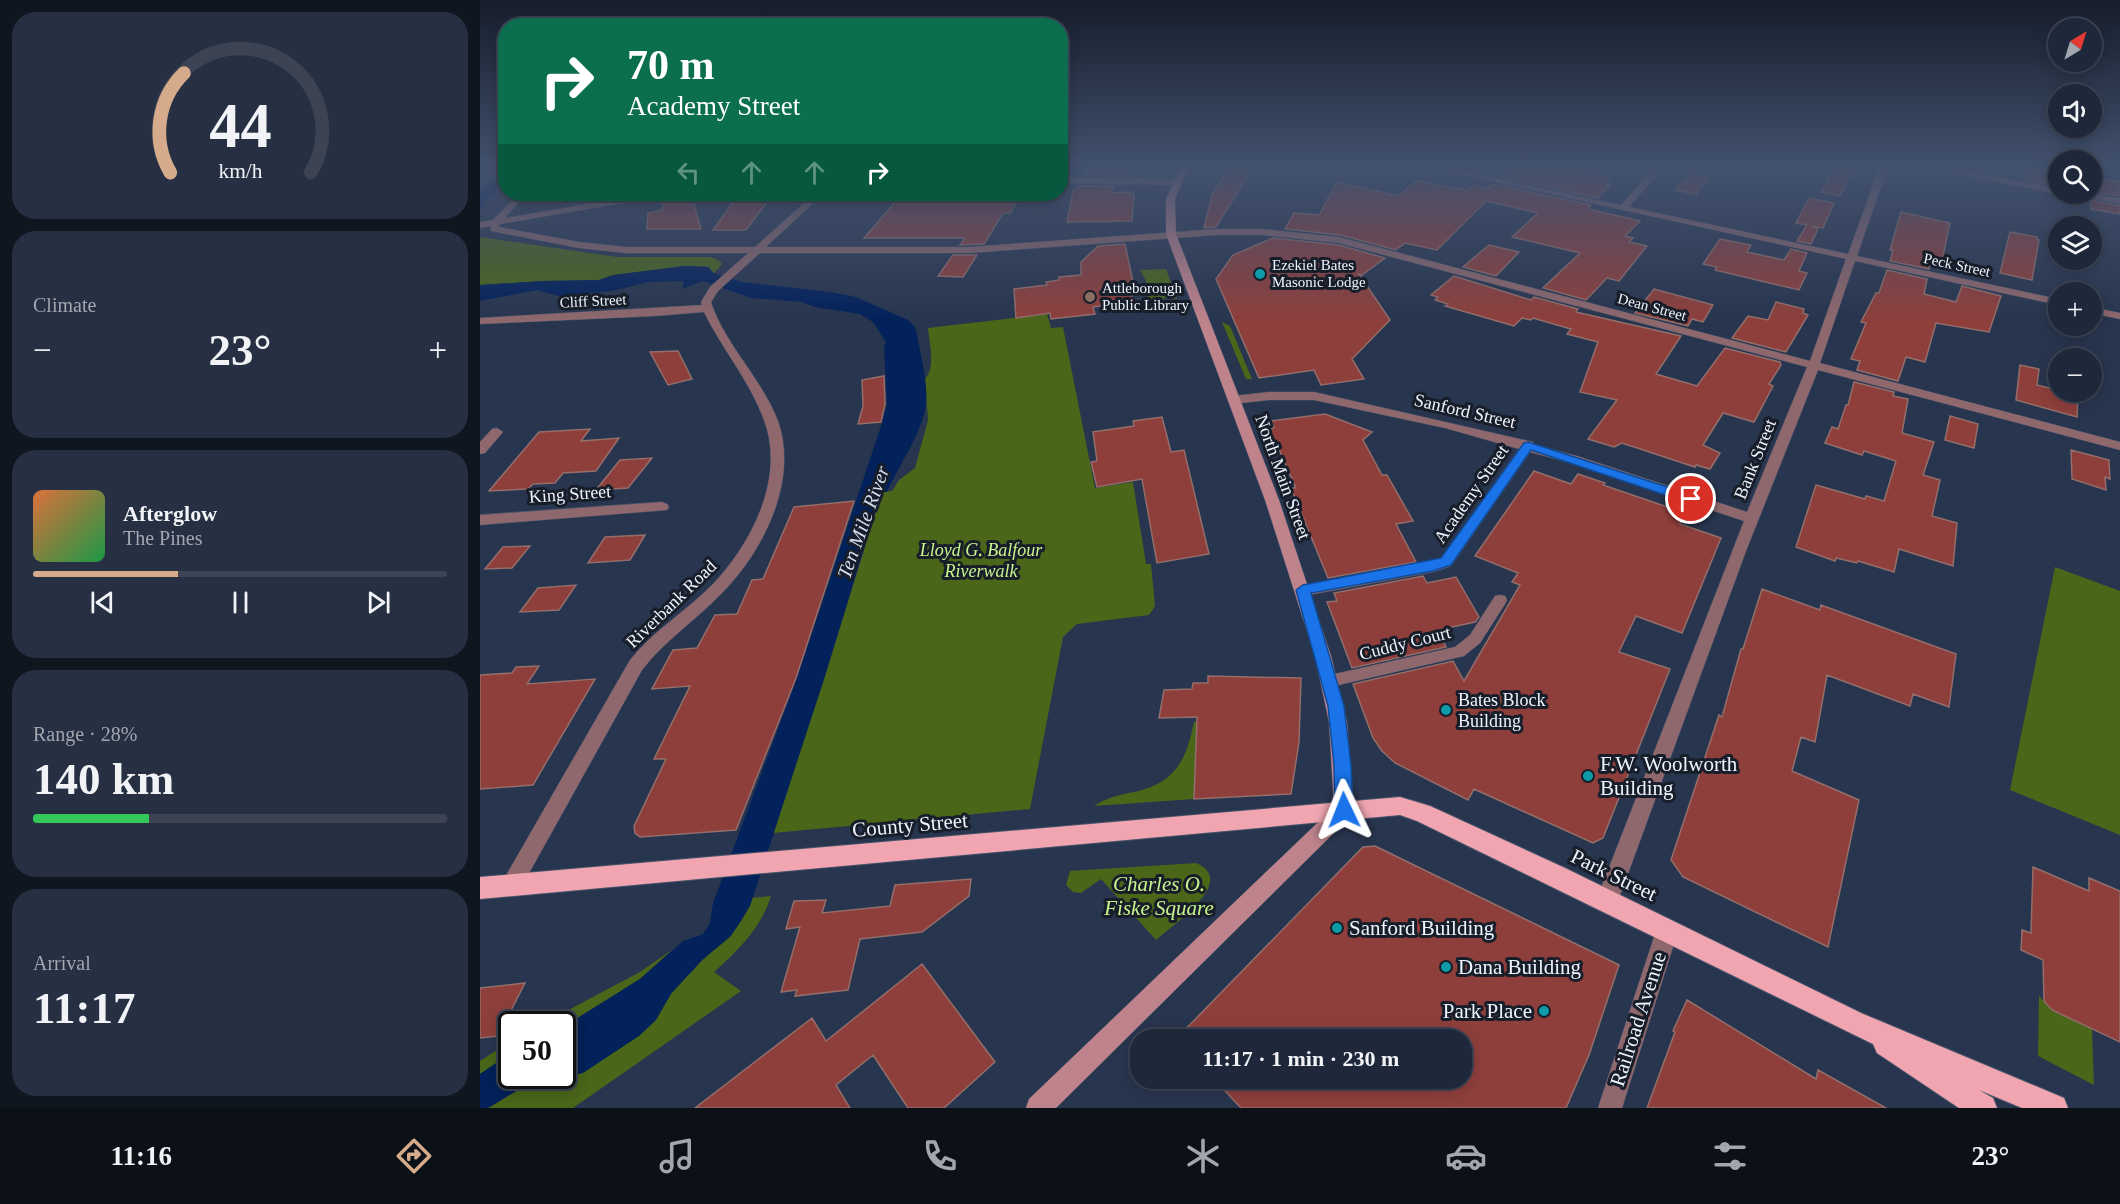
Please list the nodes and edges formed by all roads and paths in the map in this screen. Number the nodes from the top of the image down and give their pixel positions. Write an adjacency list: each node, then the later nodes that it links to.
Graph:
1 (500, 218): 8 (street)
2 (522, 218): 8 (street)
3 (551, 218): 11 (street)
4 (792, 218): 12 (street)
5 (1167, 218): 10 (main road, North Main Street)
6 (1668, 218): 13 (street, Peck Street)
7 (1867, 218): 13 (street, Bank Street)
8 (496, 222): 9 (street); 11 (street)
9 (480, 225)
10 (1170, 234): 12 (street, Dean Street); 19 (street, Dean Street); 20 (main road, North Main Street)
11 (535, 237): 12 (street)
12 (757, 249): 15 (street)
13 (1853, 258): 14 (street, Peck Street); 19 (street, Bank Street)
14 (2048, 300)
15 (708, 308): 18 (street, Cliff Street); 32 (street, Riverbank Road)
16 (2102, 312): 17 (street)
17 (2120, 316)
18 (480, 321)
19 (1814, 365): 23 (street, Dean Street); 26 (street, Bank Street)
20 (1233, 400): 22 (street, Sanford Street); 28 (main road, North Main Street)
21 (480, 432): 24 (street)
22 (1528, 445): 26 (street, Sanford Street); 28 (street, Academy Street)
23 (2120, 446)
24 (480, 450)
25 (662, 507): 27 (street, King Street)
26 (1752, 519): 34 (street, Bank Street)
27 (480, 520)
28 (1303, 590): 30 (main road, North Main Street)
29 (1500, 600): 30 (street, Cuddy Court)
30 (1330, 681): 31 (main road, North Main Street)
31 (1344, 810): 32 (highway, County Street); 34 (highway, Park Street); 37 (main road)
32 (511, 886): 33 (highway, County Street)
33 (480, 888)
34 (1607, 901): 35 (highway, Park Street)
35 (1667, 931): 36 (highway, Park Street); 38 (street, Railroad Avenue)
36 (1852, 1022): 39 (highway, Park Street); 40 (highway, Park Street)
37 (1038, 1108)
38 (1610, 1108)
39 (1983, 1108)
40 (2054, 1108)

